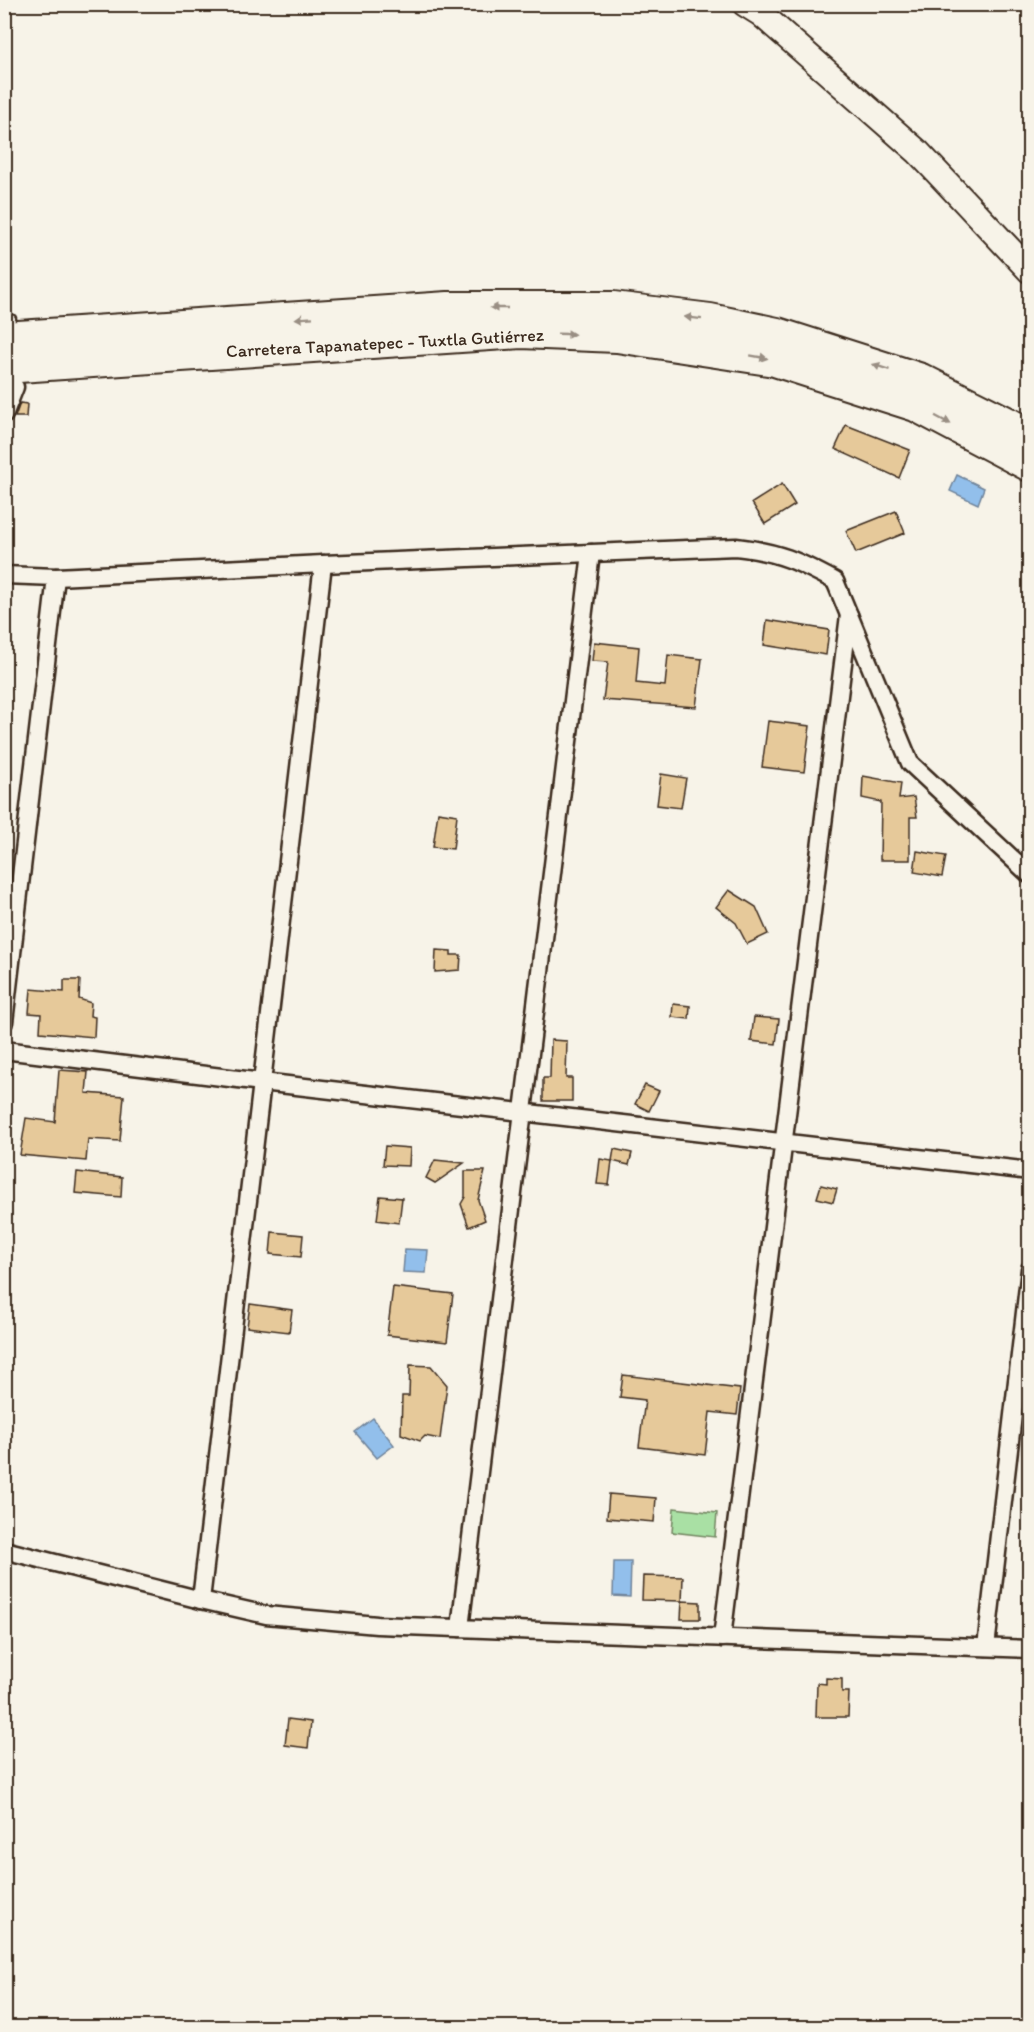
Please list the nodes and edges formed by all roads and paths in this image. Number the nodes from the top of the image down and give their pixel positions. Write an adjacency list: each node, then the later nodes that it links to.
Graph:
1 (745, 4): 2 (main road)
2 (1029, 271)
3 (6, 323): 5 (highway, Carretera Tapanatepec - Tuxtla Gutiérrez, one-way to 3)
4 (7, 389): 6 (highway, Carretera Tapanatepec - Tuxtla Gutiérrez, one-way to 6)
5 (1029, 435)
6 (1029, 465)
7 (591, 553): 8 (street); 11 (street); 16 (street)
8 (322, 564): 10 (street); 15 (street)
9 (4, 575): 10 (street)
10 (56, 577): 13 (street)
11 (849, 615): 12 (street); 17 (street)
12 (1029, 875)
13 (4, 1022)
14 (4, 1050): 15 (street)
15 (262, 1082): 16 (street); 21 (street)
16 (524, 1112): 17 (street); 22 (street)
17 (784, 1142): 18 (street); 23 (street)
18 (1029, 1171)
19 (1029, 1269): 24 (street)
20 (4, 1550): 21 (street)
21 (201, 1600): 22 (street)
22 (460, 1628): 23 (street)
23 (722, 1638): 24 (street)
24 (986, 1647): 25 (street)
25 (1029, 1649)

